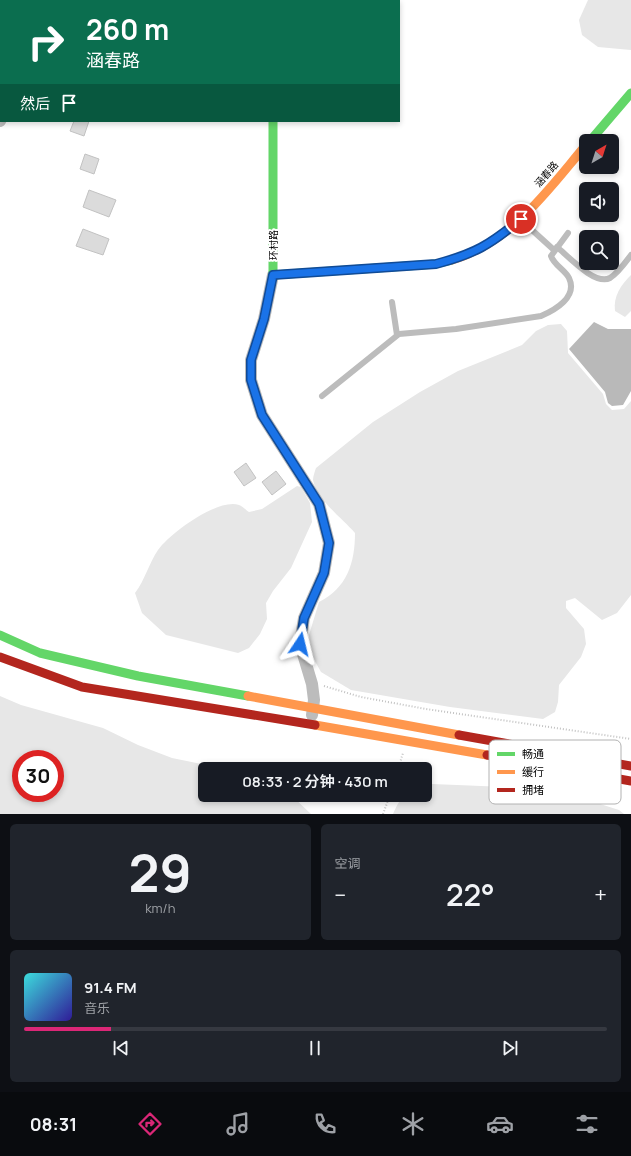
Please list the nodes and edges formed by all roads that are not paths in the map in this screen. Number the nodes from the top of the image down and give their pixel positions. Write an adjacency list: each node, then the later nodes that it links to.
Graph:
1 (631, 93): 3 (main road)
2 (273, 122): 9 (main road, 环村路)
3 (596, 134)
4 (579, 153): 5 (main road, 涵春路)
5 (521, 219): 7 (lane); 9 (main road, 涵春路)
6 (568, 233): 7 (lane)
7 (555, 248): 8 (lane); 11 (lane)
8 (631, 255)
9 (273, 275): 15 (street, 环村路)
10 (392, 302): 11 (lane)
11 (397, 335): 12 (lane)
12 (322, 396)
13 (0, 635): 15 (main road)
14 (0, 657): 16 (main road)
15 (313, 708): 16 (street, 环村路); 17 (main road)
16 (310, 724): 18 (main road)
17 (489, 740)
18 (489, 755)
19 (621, 764): 20 (main road)
20 (631, 766)
21 (621, 779): 22 (main road)
22 (631, 781)

